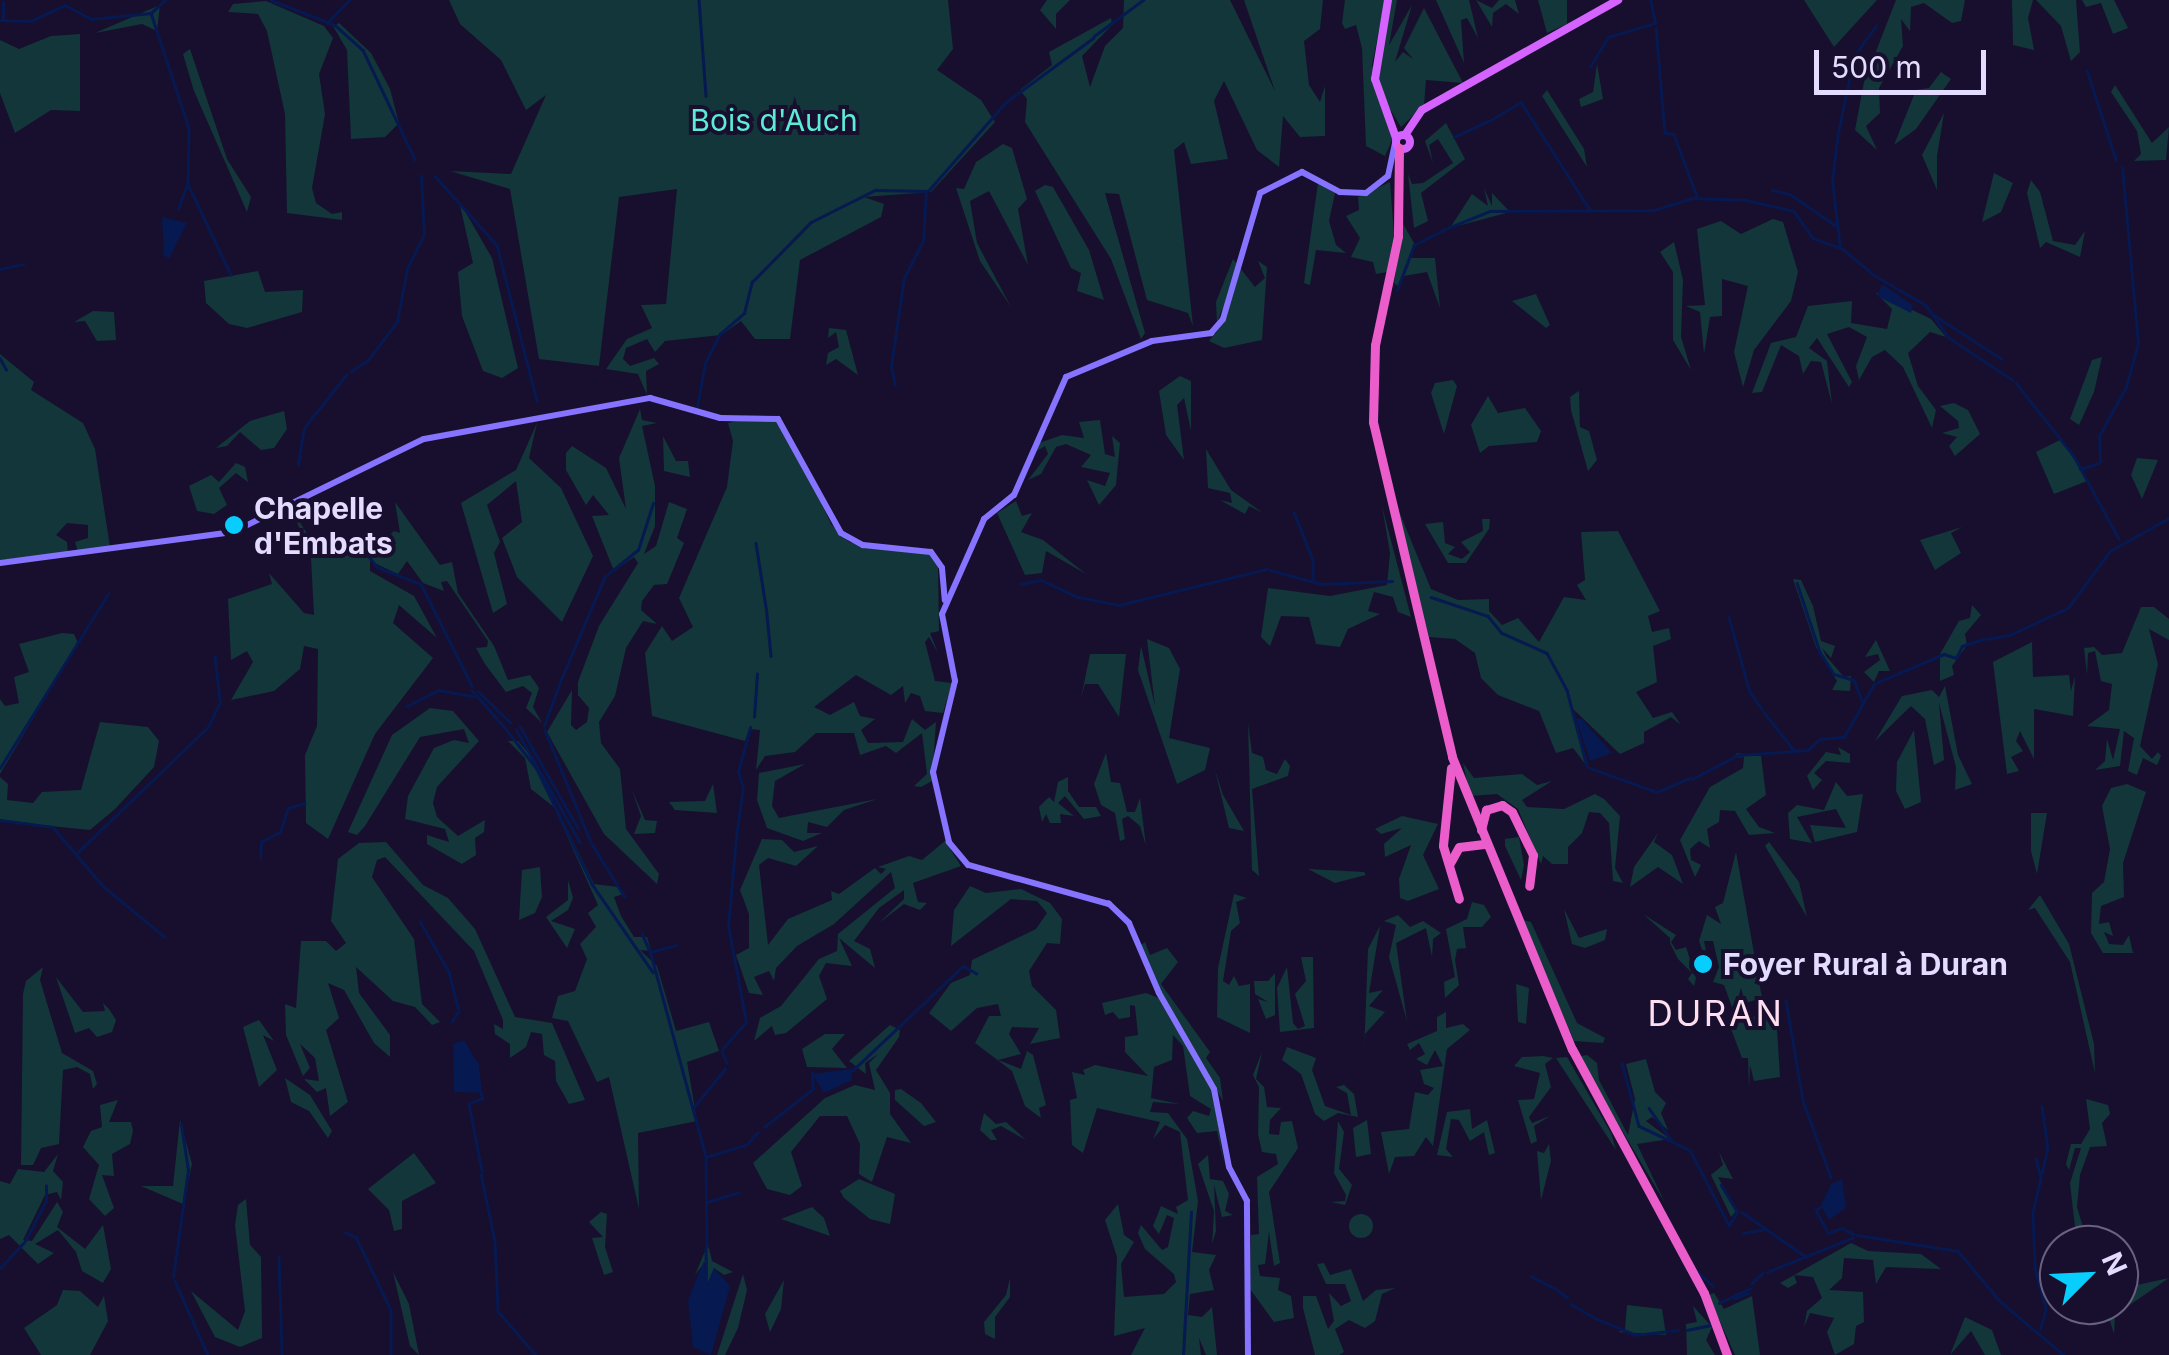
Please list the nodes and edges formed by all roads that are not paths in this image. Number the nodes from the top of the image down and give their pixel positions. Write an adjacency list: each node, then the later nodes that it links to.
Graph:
1 (1388, 0): 3 (main road)
2 (1618, 0): 3 (main road)
3 (1400, 142): 5 (main road); 6 (highway)
4 (0, 562): 5 (main road)
5 (946, 601): 9 (main road)
6 (1443, 721): 7 (highway); 8 (highway)
7 (1467, 802): 8 (highway); 8 (highway)
8 (1485, 846): 10 (highway)
9 (1248, 1355)
10 (1727, 1355)

